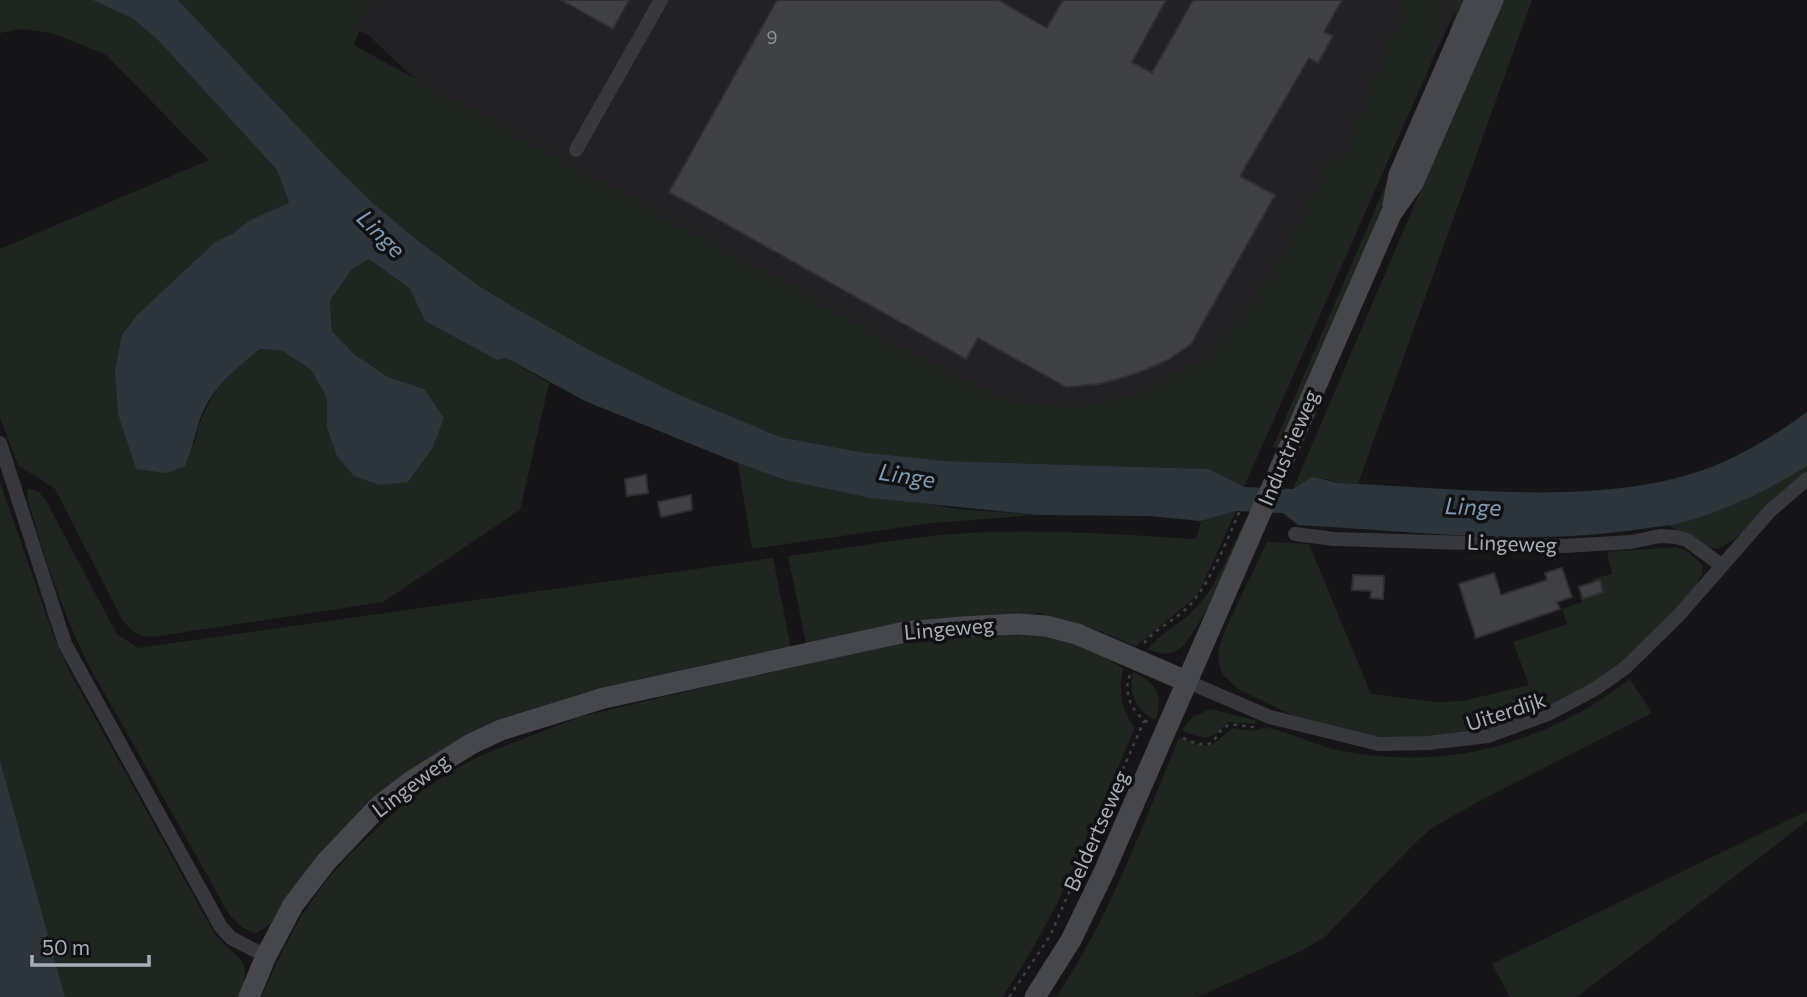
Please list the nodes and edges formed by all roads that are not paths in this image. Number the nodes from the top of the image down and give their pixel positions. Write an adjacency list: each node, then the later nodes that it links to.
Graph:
1 (661, 0): 4 (street)
2 (1475, 0): 5 (main road, Industrieweg)
3 (1493, 0): 5 (main road, Industrieweg)
4 (576, 150)
5 (1391, 214): 10 (main road, Industrieweg)
6 (0, 443): 11 (street)
7 (1807, 479): 9 (street, Uiterdijk)
8 (1295, 534): 9 (street, Lingeweg)
9 (1721, 565): 10 (street, Uiterdijk)
10 (1186, 681): 11 (main road, Lingeweg); 13 (main road, Beldertseweg)
11 (266, 956): 12 (main road, Lingeweg)
12 (249, 997)
13 (1035, 997)

